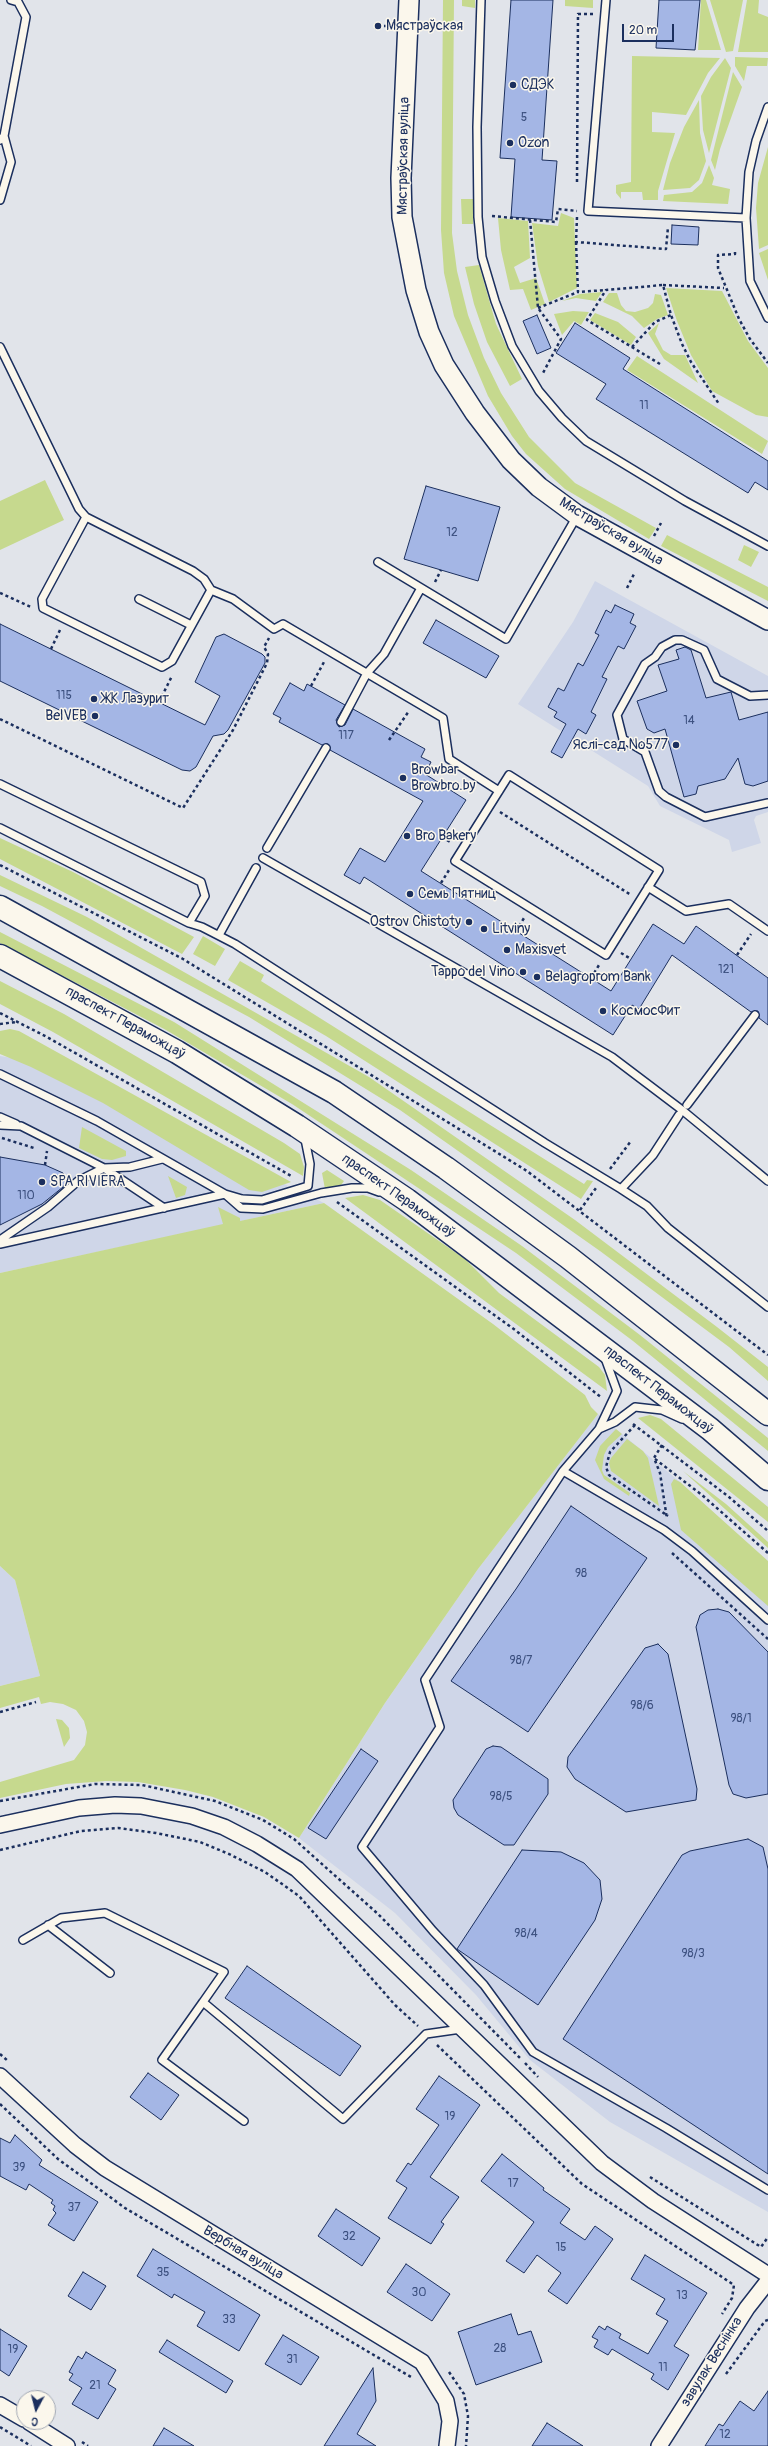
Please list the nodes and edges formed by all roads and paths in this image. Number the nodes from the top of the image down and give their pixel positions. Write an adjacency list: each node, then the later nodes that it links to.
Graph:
1 (11, 0): 6 (lane)
2 (409, 0): 27 (street, Мястраўская вуліца)
3 (481, 0): 31 (lane)
4 (606, 0): 10 (lane)
5 (768, 107): 10 (lane)
6 (2, 138): 7 (lane)
7 (0, 200)
8 (577, 211): 11 (path)
9 (492, 216): 11 (path)
10 (746, 218): 20 (lane)
11 (530, 220): 18 (path)
12 (576, 242): 17 (path)
13 (736, 249): 15 (path)
14 (663, 285): 15 (path); 16 (path); 19 (path)
15 (724, 288): 23 (path)
16 (606, 290): 17 (path); 22 (path)
17 (578, 292): 18 (path)
18 (538, 308): 25 (path)
19 (671, 315): 22 (path); 26 (path)
20 (768, 318)
21 (0, 347): 28 (lane)
22 (632, 347): 24 (path)
23 (768, 363)
24 (660, 364)
25 (543, 373)
26 (719, 404)
27 (577, 516): 34 (lane); 41 (street, Мястраўская вуліца)
28 (86, 518): 36 (lane); 39 (lane)
29 (661, 523): 30 (path)
30 (652, 538)
31 (768, 546)
32 (378, 562): 34 (lane)
33 (634, 574): 35 (path)
34 (421, 588): 47 (lane)
35 (627, 588)
36 (211, 590): 42 (lane); 43 (lane)
37 (0, 594): 39 (path)
38 (139, 599): 42 (lane)
39 (43, 608): 40 (lane)
40 (65, 619): 44 (path); 46 (lane)
41 (768, 620)
42 (191, 624): 46 (lane)
43 (274, 629): 45 (lane); 52 (path)
44 (51, 649)
45 (330, 652): 47 (lane); 48 (path)
46 (162, 667): 51 (path)
47 (368, 673): 50 (lane); 53 (lane)
48 (311, 686)
49 (768, 695): 58 (lane)
50 (416, 701): 54 (path); 57 (lane)
51 (159, 702)
52 (0, 719)
53 (341, 722)
54 (389, 740)
55 (326, 748): 61 (lane)
56 (0, 784): 68 (lane)
57 (499, 791): 59 (lane); 65 (lane)
58 (768, 803)
59 (490, 805): 66 (path); 72 (lane)
60 (0, 828): 68 (lane)
61 (267, 848)
62 (263, 858): 91 (lane)
63 (0, 865): 102 (path)
64 (256, 868): 71 (lane)
65 (648, 887): 66 (lane); 69 (lane)
66 (640, 901): 72 (lane)
67 (0, 908): 104 (main road)
68 (189, 923): 71 (lane)
69 (757, 924): 70 (lane); 73 (path)
70 (768, 931)
71 (218, 935): 93 (lane)
72 (606, 955): 75 (path)
73 (736, 955)
74 (0, 956): 86 (main road, праспект Пераможцаў)
75 (591, 978)
76 (0, 1013): 78 (path)
77 (755, 1015): 81 (lane)
78 (17, 1022): 79 (path); 92 (path)
79 (0, 1024)
80 (0, 1074): 88 (lane)
81 (687, 1105)
82 (679, 1115): 93 (lane)
83 (0, 1117): 85 (lane)
84 (0, 1125): 85 (lane)
85 (21, 1126): 90 (lane)
86 (297, 1126): 94 (lane); 96 (main road, праспект Пераможцаў)
87 (0, 1138): 89 (path)
88 (162, 1159): 90 (lane); 94 (lane)
89 (45, 1165)
90 (104, 1168): 97 (lane); 98 (lane)
91 (768, 1180)
92 (299, 1181)
93 (621, 1189): 100 (lane)
94 (225, 1194): 96 (lane); 97 (lane)
95 (334, 1200): 103 (path)
96 (407, 1200): 101 (main road, праспект Пераможцаў)
97 (164, 1208): 99 (lane)
98 (0, 1240)
99 (0, 1244)
100 (768, 1307)
101 (597, 1342): 105 (lane); 106 (main road, праспект Пераможцаў)
102 (768, 1355)
103 (602, 1398)
104 (768, 1414)
105 (599, 1429): 106 (lane); 109 (lane)
106 (710, 1429): 110 (main road, праспект Пераможцаў)
107 (662, 1445): 108 (path); 108 (path); 111 (path)
108 (654, 1458): 112 (path)
109 (563, 1471): 113 (lane); 127 (lane)
110 (768, 1479)
111 (768, 1531)
112 (768, 1553)
113 (768, 1620)
114 (36, 1702): 115 (path)
115 (0, 1712)
116 (0, 1825): 122 (street)
117 (0, 1850): 123 (path)
118 (48, 1925): 119 (lane); 120 (lane); 121 (lane)
119 (23, 1940)
120 (110, 1973)
121 (203, 2002): 123 (lane); 126 (lane)
122 (461, 2029): 123 (lane); 130 (street)
123 (426, 2034): 132 (path)
124 (0, 2076): 140 (street, Вербная вуліца)
125 (0, 2104): 133 (path)
126 (244, 2121)
127 (768, 2190)
128 (768, 2237): 129 (path)
129 (760, 2247)
130 (768, 2275)
131 (768, 2281): 141 (street, завулак Веснінка)
132 (734, 2285)
133 (412, 2378)
134 (0, 2405): 135 (street)
135 (16, 2414)
136 (0, 2427): 138 (path)
137 (42, 2430): 139 (street)
138 (31, 2446)
139 (67, 2446)
140 (447, 2446)
141 (659, 2446)

